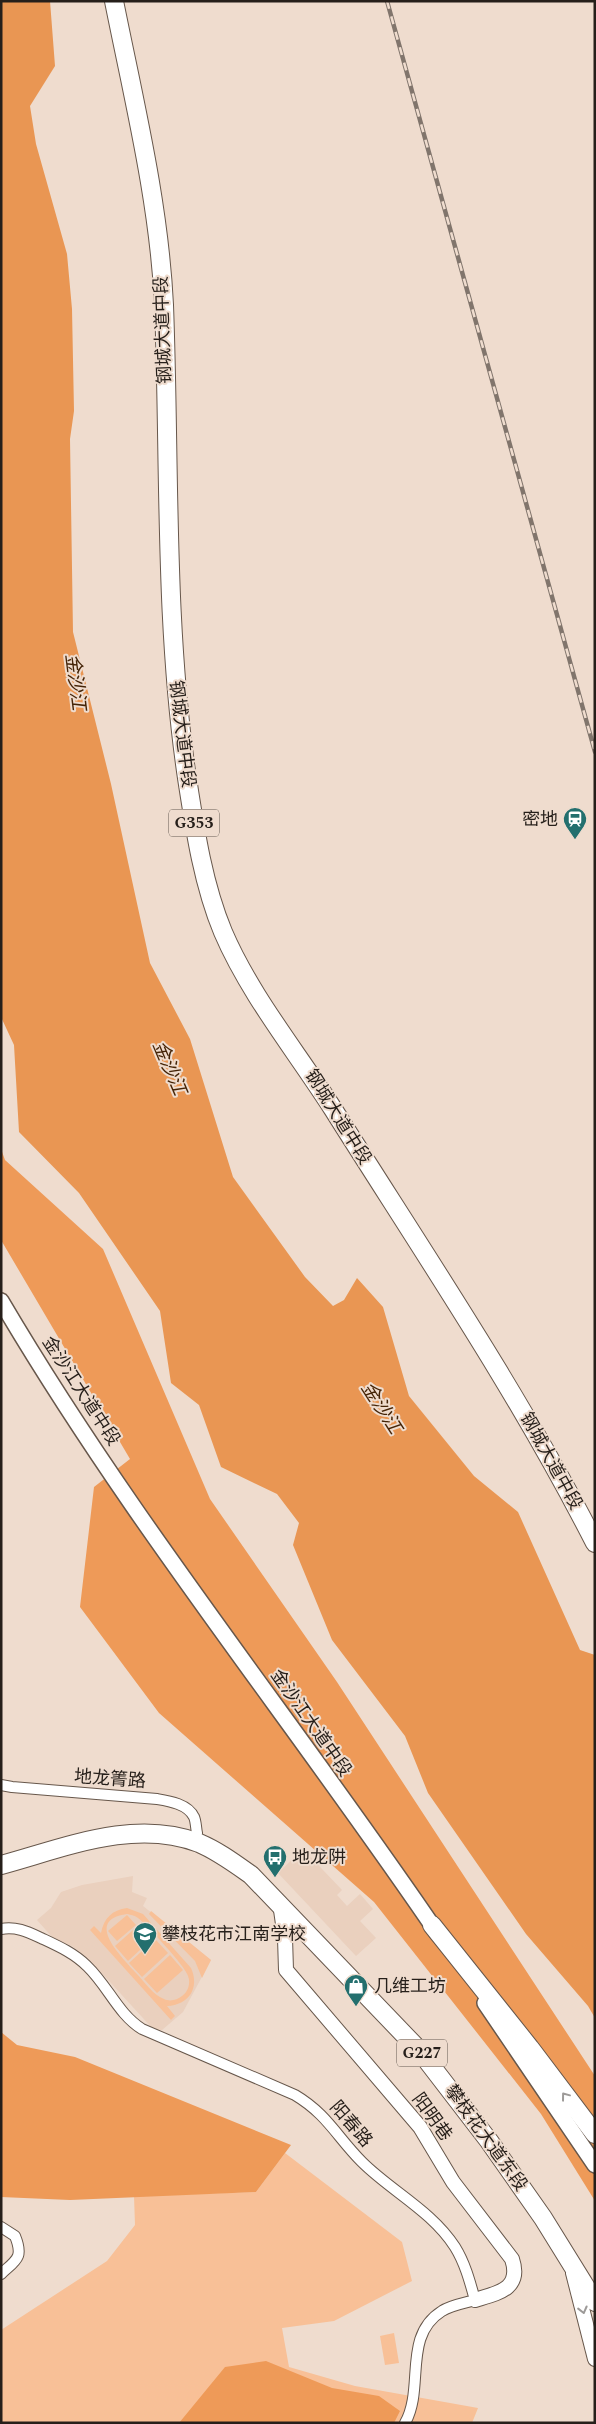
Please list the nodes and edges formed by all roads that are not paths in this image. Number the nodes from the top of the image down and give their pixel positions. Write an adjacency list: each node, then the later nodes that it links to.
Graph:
1 (114, 1): 3 (highway, 钢城大道中段 / G353)
2 (1, 1300): 10 (main road, 金沙江大道中段)
3 (595, 1543)
4 (1, 1784): 5 (street, 地龙箐路)
5 (197, 1834): 6 (highway, 攀枝花大道东段 / G227); 8 (highway, 攀枝花大道东段 / G227)
6 (1, 1855)
7 (1, 1865): 9 (highway, 攀枝花大道东段 / G227)
8 (274, 1887): 9 (street, 阳明巷); 18 (highway, 攀枝花大道东段 / G227)
9 (280, 1904): 16 (highway, 攀枝花大道东段 / G227); 19 (street, 阳明巷)
10 (432, 1926): 12 (highway)
11 (1, 1929): 19 (street, 阳春路)
12 (466, 1972): 13 (highway, one-way to 12); 14 (main road)
13 (595, 2134)
14 (595, 2165)
15 (1, 2227): 17 (street)
16 (571, 2263): 20 (highway, 攀枝花大道东段 / G227); 21 (street, one-way to 21)
17 (1, 2274)
18 (595, 2289)
19 (475, 2300): 22 (street)
20 (595, 2302)
21 (595, 2359)
22 (406, 2423)

